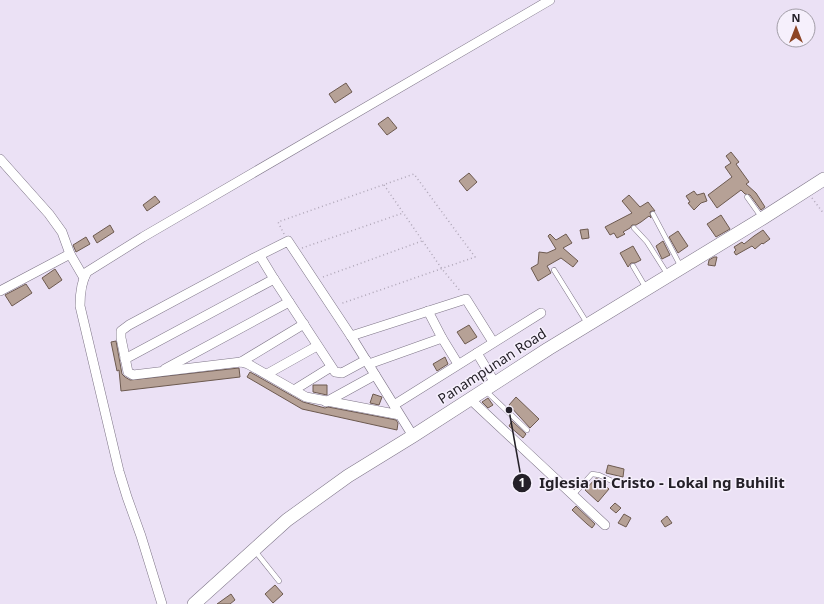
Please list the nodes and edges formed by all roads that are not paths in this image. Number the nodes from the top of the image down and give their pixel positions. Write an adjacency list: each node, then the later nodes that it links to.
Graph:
1 (550, 0): 14 (street)
2 (0, 159): 8 (street)
3 (824, 179): 6 (street, Panampunan Road)
4 (747, 197): 6 (lane)
5 (653, 214): 11 (lane)
6 (763, 218): 11 (street, Panampunan Road)
7 (634, 228): 13 (lane)
8 (70, 254): 14 (street); 17 (street)
9 (260, 256): 15 (street); 23 (street); 28 (street)
10 (633, 266): 16 (lane)
11 (682, 268): 13 (street, Panampunan Road)
12 (554, 270): 22 (lane)
13 (668, 276): 16 (street, Panampunan Road)
14 (84, 278): 49 (street)
15 (274, 279): 18 (street); 28 (street)
16 (647, 289): 22 (street, Panampunan Road)
17 (0, 292)
18 (289, 302): 21 (street); 33 (street)
19 (428, 311): 23 (street); 24 (street); 25 (street)
20 (541, 313): 25 (street)
21 (304, 324): 26 (street); 29 (street)
22 (588, 325): 36 (street, Panampunan Road)
23 (351, 336): 30 (street)
24 (442, 338): 30 (street); 31 (street)
25 (493, 342): 27 (street)
26 (317, 346): 32 (street); 34 (street)
27 (477, 353): 31 (street); 36 (street)
28 (125, 359): 33 (street)
29 (241, 362): 33 (street); 34 (street)
30 (368, 362): 32 (street); 35 (street)
31 (458, 364): 40 (street)
32 (332, 367): 37 (street)
33 (160, 372)
34 (267, 374): 37 (street)
35 (375, 375): 39 (street); 40 (street)
36 (490, 386): 38 (street, Panampunan Road); 42 (lane)
37 (294, 390): 39 (street)
38 (470, 399): 43 (street, Panampunan Road); 45 (street)
39 (326, 402): 41 (street)
40 (394, 405): 41 (street)
41 (400, 415): 43 (street)
42 (527, 430)
43 (414, 436): 47 (street, Panampunan Road)
44 (612, 480): 45 (lane)
45 (573, 495): 46 (street)
46 (605, 524)
47 (254, 550): 48 (lane); 50 (street, Panampunan Road)
48 (279, 581)
49 (162, 604)
50 (194, 604)

